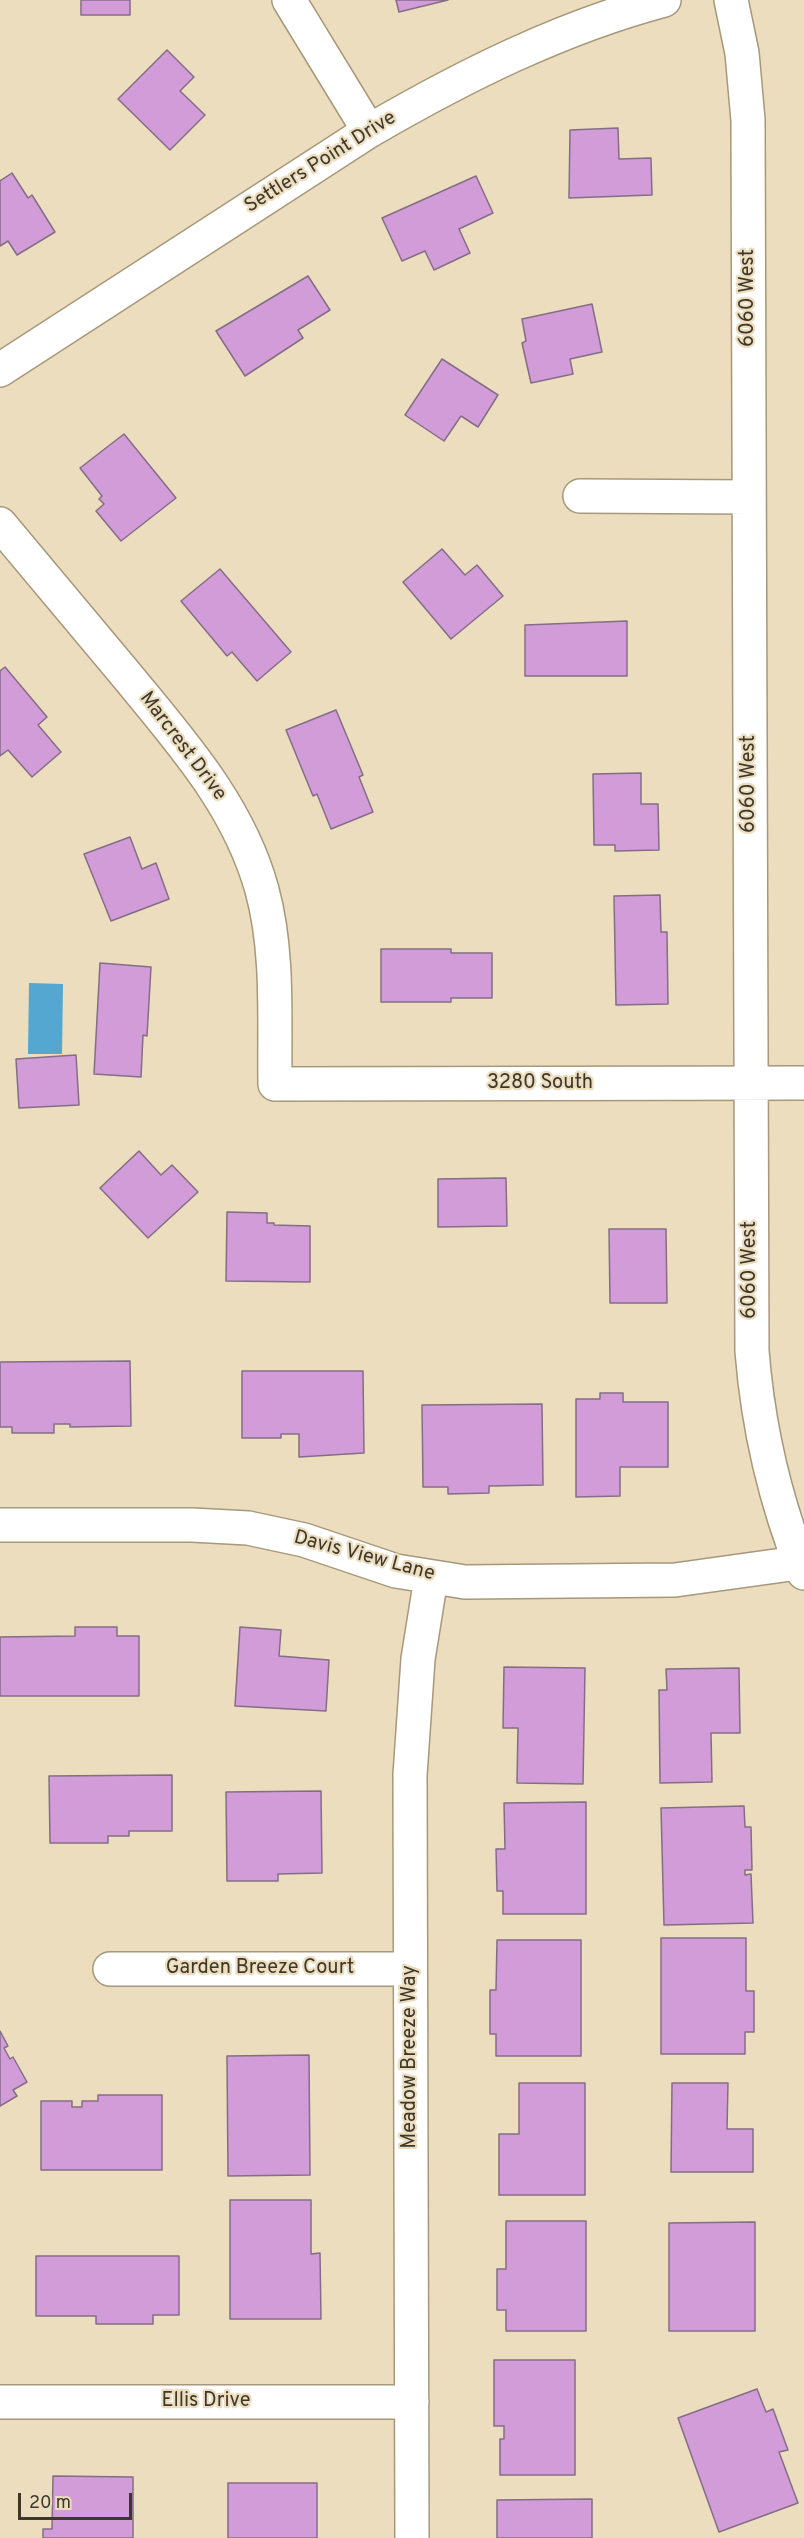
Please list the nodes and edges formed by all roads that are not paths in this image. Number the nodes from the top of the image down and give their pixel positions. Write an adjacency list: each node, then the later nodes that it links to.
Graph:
1 (289, 0): 4 (street)
2 (664, 0): 4 (street, Settlers Point Drive)
3 (731, 0): 7 (street, 6060 West)
4 (369, 132): 5 (street, Settlers Point Drive)
5 (0, 370)
6 (580, 496): 7 (street)
7 (749, 497): 9 (street, 6060 West)
8 (0, 524): 11 (street, Marcrest Drive)
9 (750, 1083): 10 (street, 3280 South); 11 (street, 3280 South); 13 (street, 6060 West)
10 (804, 1083)
11 (275, 1084)
12 (0, 1525): 14 (street, Davis View Lane)
13 (803, 1566): 14 (street, Davis View Lane)
14 (431, 1578): 16 (street, Meadow Breeze Way)
15 (110, 1969): 16 (street, Garden Breeze Court)
16 (410, 1969): 17 (street, Meadow Breeze Way)
17 (412, 2402): 18 (street, Ellis Drive); 19 (street, Meadow Breeze Way)
18 (0, 2403)
19 (412, 2538)

